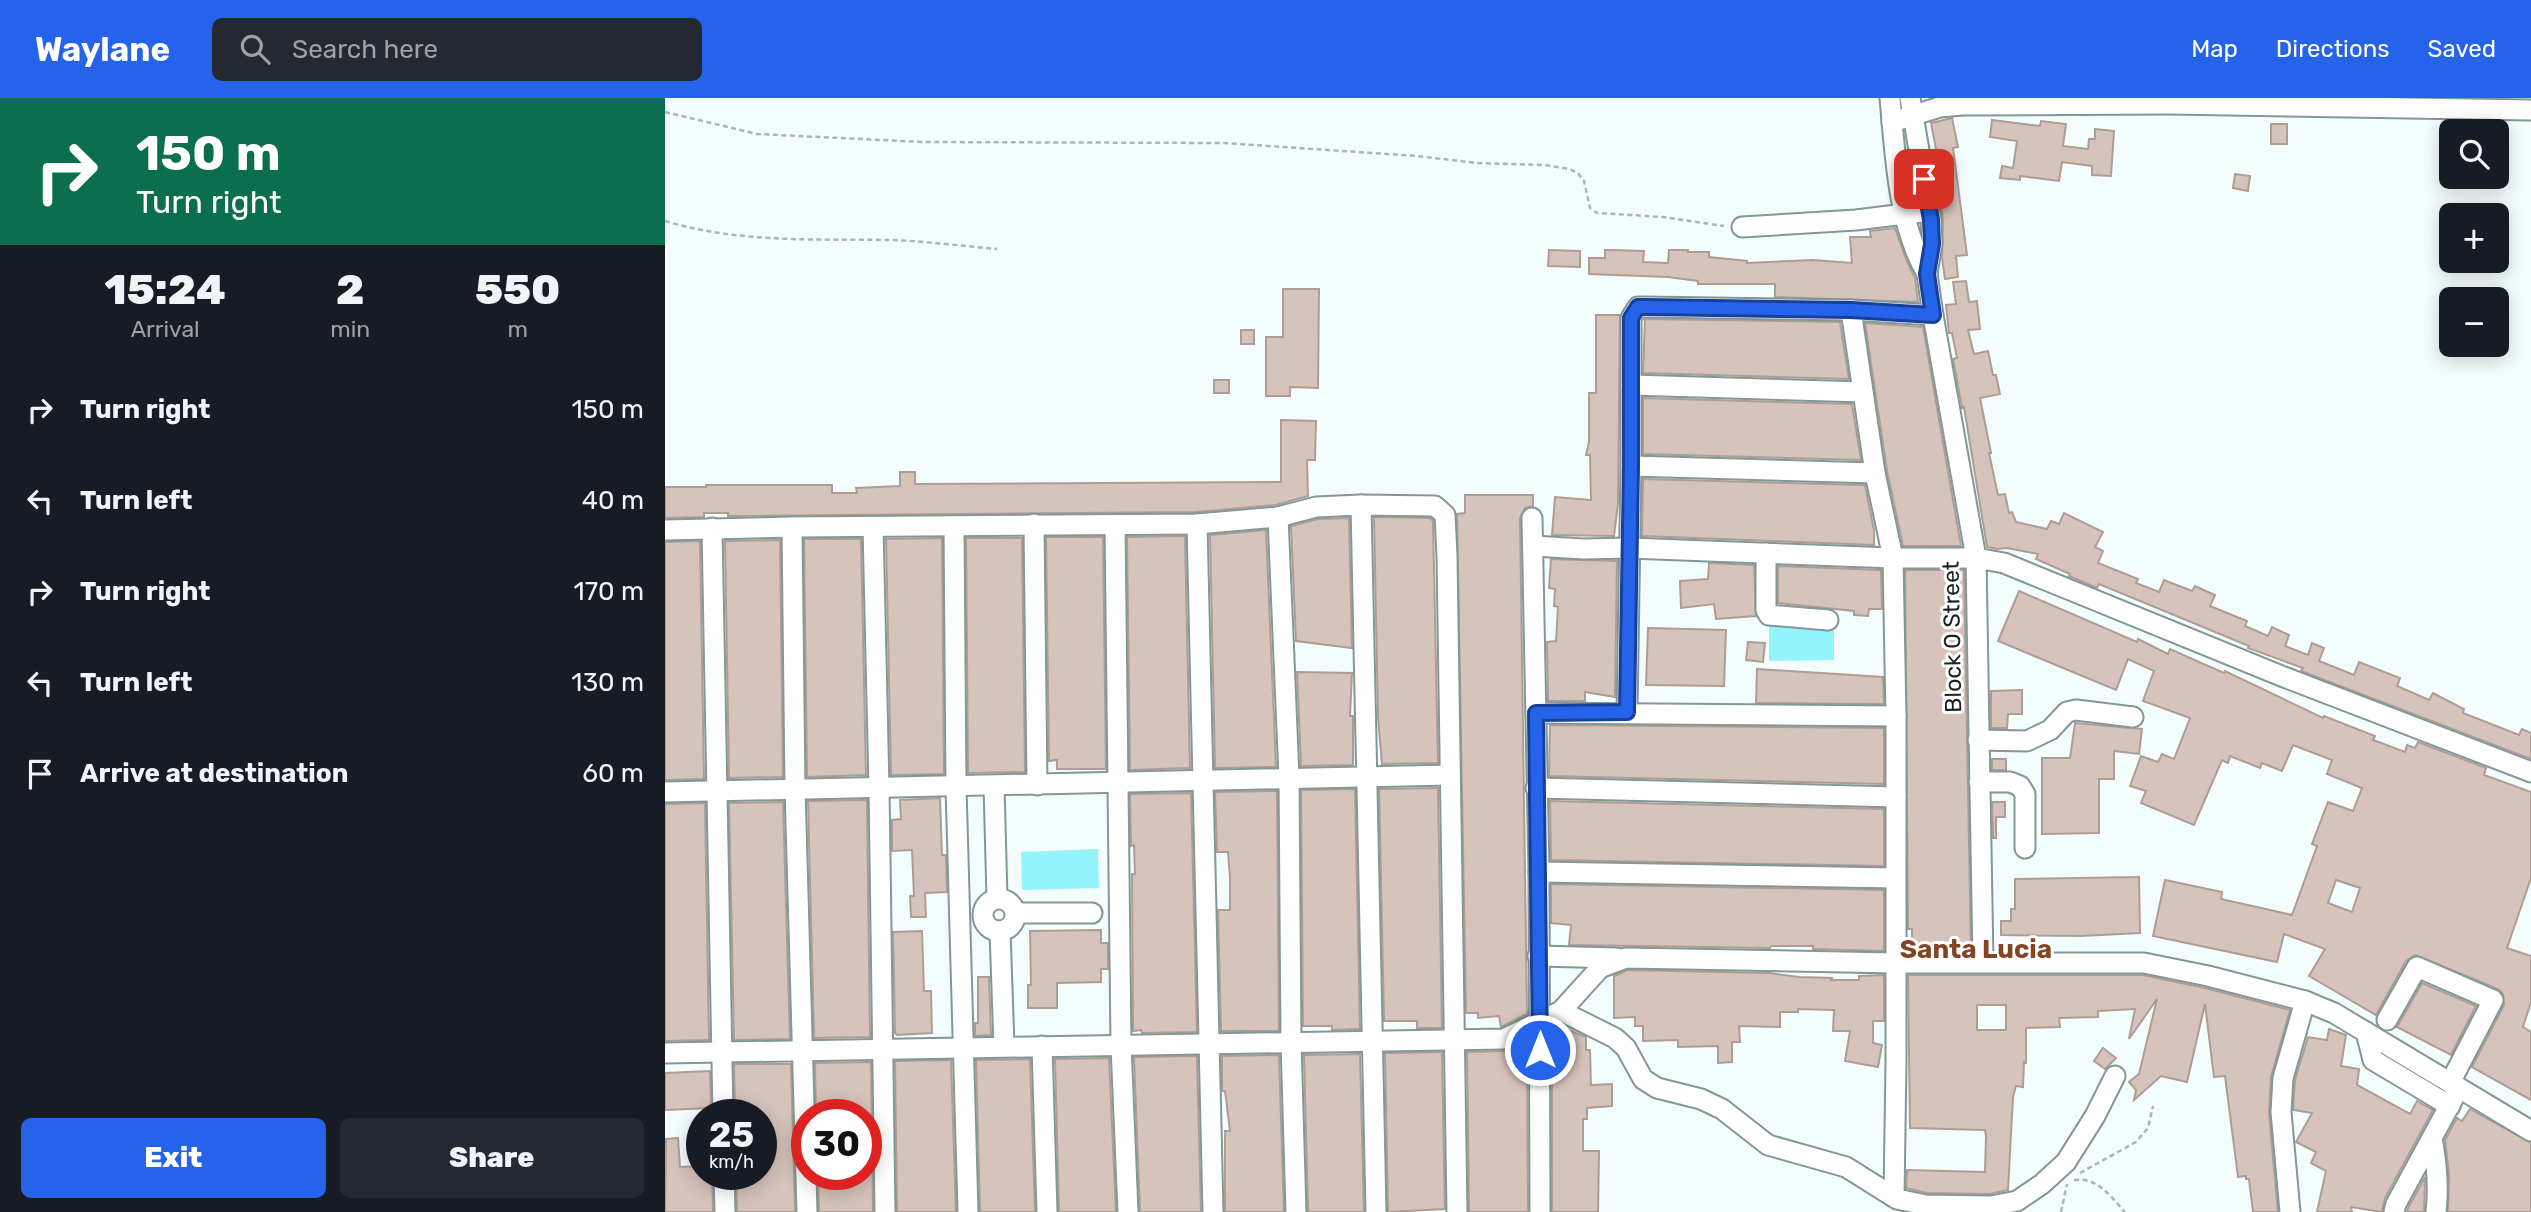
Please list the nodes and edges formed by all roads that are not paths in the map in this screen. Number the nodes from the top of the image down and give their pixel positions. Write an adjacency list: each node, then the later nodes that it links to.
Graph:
1 (1890, 98): 4 (street)
2 (1912, 107): 3 (street); 4 (street); 5 (street)
3 (2531, 110)
4 (1892, 122): 6 (street)
5 (1930, 211): 6 (street); 8 (street)
6 (1906, 215): 7 (street); 8 (street)
7 (1742, 227)
8 (1927, 274): 10 (street, Block O Street)
9 (1851, 310): 10 (street); 11 (street); 12 (street)
10 (1933, 315): 30 (street, Block O Street)
11 (1631, 386): 12 (street); 13 (street)
12 (1863, 391): 14 (street)
13 (1631, 466): 14 (street); 27 (street)
14 (1875, 473): 29 (street)
15 (1361, 505): 16 (street); 38 (street); 39 (street)
16 (1278, 517): 19 (street); 40 (street)
17 (1532, 518): 26 (street)
18 (1034, 524): 20 (street); 21 (street); 44 (street)
19 (1198, 524): 20 (street); 41 (street)
20 (1115, 525): 43 (street)
21 (954, 526): 23 (street); 46 (street)
22 (792, 527): 23 (street); 24 (street); 47 (street)
23 (873, 527): 48 (street)
24 (712, 528): 25 (street); 50 (street)
25 (665, 530)
26 (1533, 546): 27 (street); 33 (street)
27 (1629, 548): 28 (street); 32 (street)
28 (1766, 553): 29 (street); 31 (street)
29 (1893, 558): 30 (street); 34 (street)
30 (1976, 558): 36 (street, Block O Street); 37 (street)
31 (1828, 620)
32 (1627, 712): 33 (street); 34 (street)
33 (1536, 713): 49 (street)
34 (1896, 716): 52 (street)
35 (2133, 717): 36 (street)
36 (1978, 740): 42 (street, Block O Street)
37 (2531, 772)
38 (1450, 775): 39 (street); 69 (street)
39 (1369, 776): 40 (street); 70 (street)
40 (1289, 777): 41 (street); 71 (street)
41 (1202, 781): 43 (street); 72 (street)
42 (1979, 782): 53 (street); 62 (street, Block O Street)
43 (1117, 783): 44 (street); 73 (street)
44 (1037, 785): 45 (street)
45 (994, 786): 46 (street); 56 (street)
46 (956, 787): 48 (street); 76 (street)
47 (795, 788): 48 (street); 50 (street); 78 (street)
48 (879, 788): 77 (street)
49 (1536, 788): 52 (street); 54 (street)
50 (717, 791): 51 (street); 79 (street)
51 (665, 792)
52 (1896, 797): 55 (street)
53 (2025, 848)
54 (1539, 872): 55 (street); 60 (street)
55 (1895, 878): 63 (street)
56 (997, 898): 57 (street); 59 (street)
57 (1016, 913): 58 (street); 59 (street)
58 (1092, 913)
59 (1000, 932): 74 (street)
60 (1538, 956): 61 (street); 67 (street)
61 (1626, 958): 63 (street); 65 (street)
62 (1983, 962): 63 (street); 64 (street)
63 (1895, 963): 88 (street)
64 (2305, 1001): 68 (street); 100 (street)
65 (1562, 1011): 67 (street); 88 (street)
66 (2387, 1020): 82 (street)
67 (1540, 1023): 69 (street); 99 (street)
68 (2365, 1032): 82 (street); 84 (street)
69 (1454, 1039): 70 (street); 98 (street)
70 (1373, 1041): 71 (street); 97 (street)
71 (1291, 1042): 72 (street); 96 (street)
72 (1209, 1043): 73 (street); 95 (street)
73 (1121, 1045): 75 (street); 94 (street)
74 (1004, 1046): 75 (street); 76 (street)
75 (1042, 1046): 93 (street)
76 (963, 1048): 77 (street); 92 (street)
77 (882, 1049): 78 (street); 91 (street)
78 (803, 1050): 79 (street); 90 (street)
79 (722, 1051): 80 (street); 83 (street)
80 (665, 1053)
81 (2115, 1076): 88 (street)
82 (2455, 1085): 84 (street); 85 (street)
83 (723, 1099)
84 (2449, 1106): 86 (street)
85 (2531, 1130)
86 (2432, 1138): 101 (street); 102 (street)
87 (724, 1190): 89 (street)
88 (1894, 1197)
89 (725, 1212)
90 (807, 1212)
91 (885, 1212)
92 (968, 1212)
93 (1047, 1212)
94 (1128, 1212)
95 (1213, 1212)
96 (1296, 1212)
97 (1376, 1212)
98 (1457, 1212)
99 (1540, 1212)
100 (2290, 1212)
101 (2395, 1212)
102 (2436, 1212)

